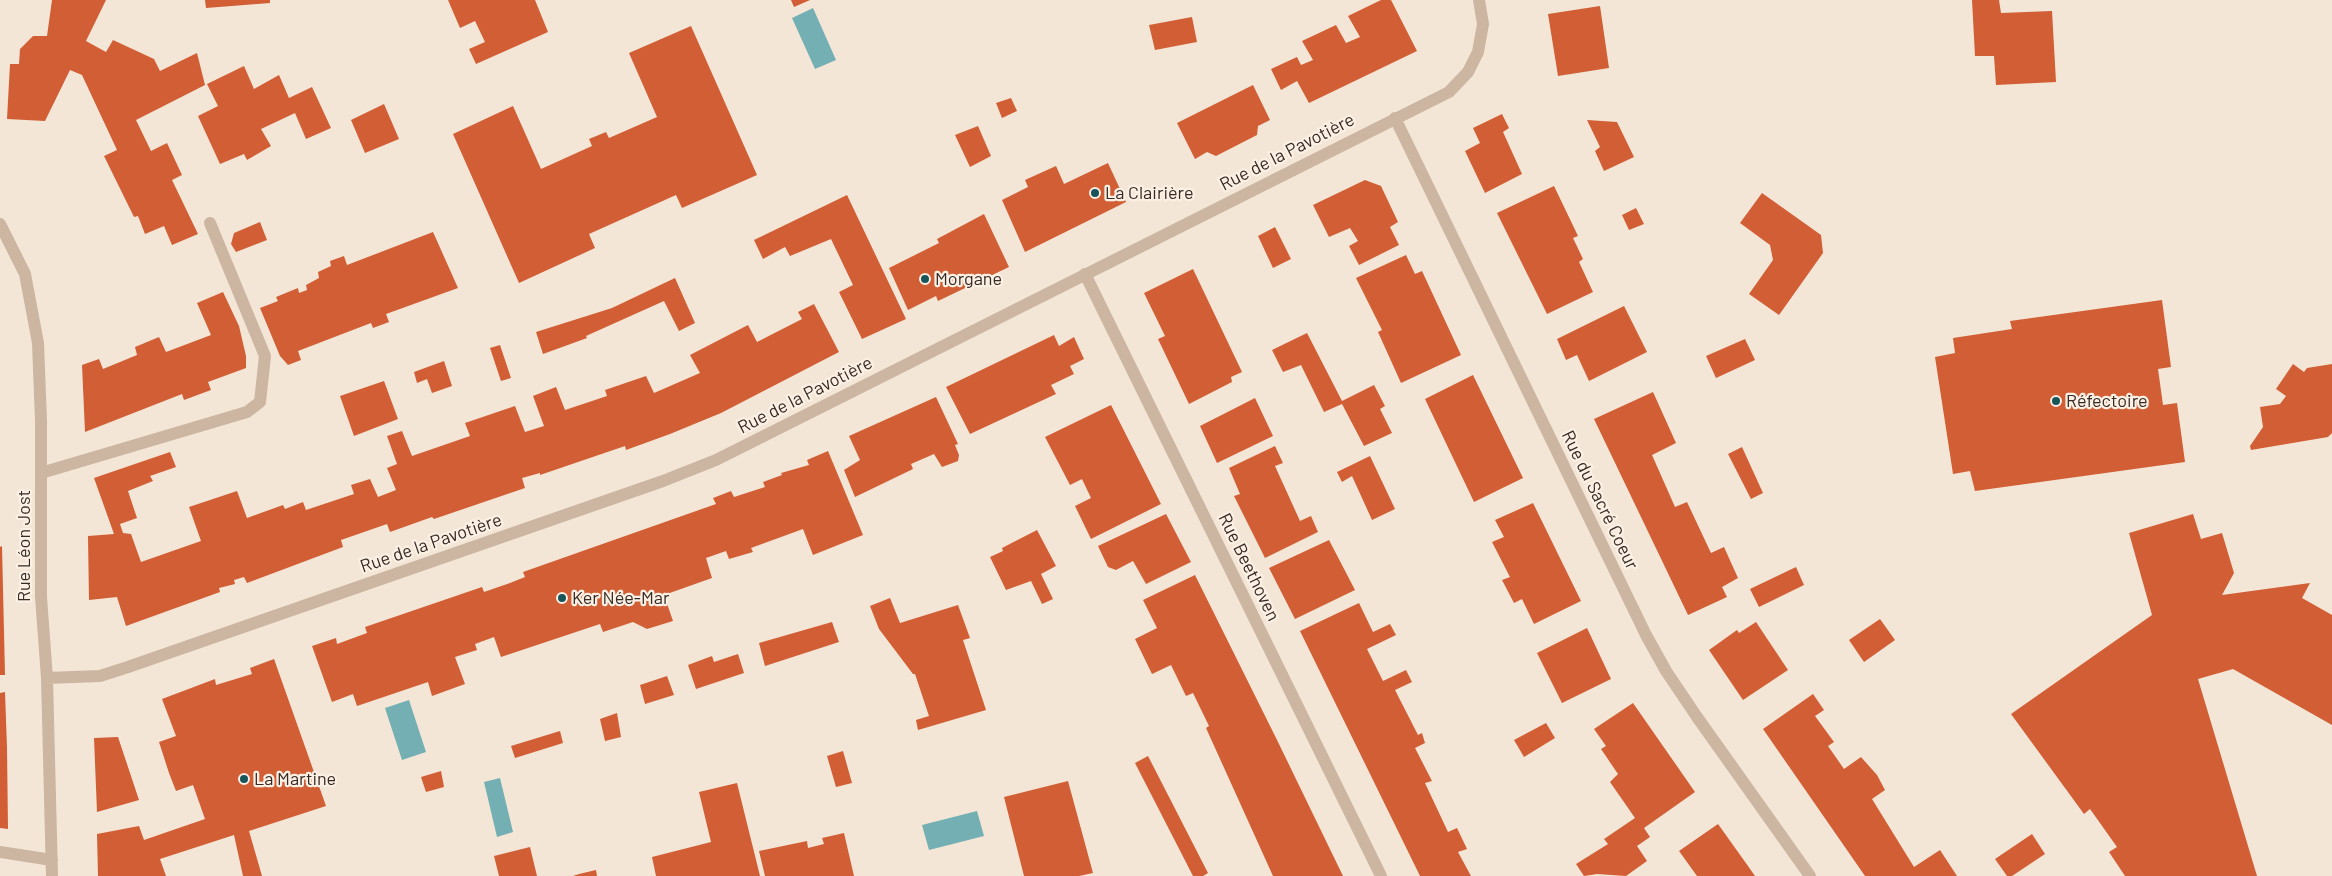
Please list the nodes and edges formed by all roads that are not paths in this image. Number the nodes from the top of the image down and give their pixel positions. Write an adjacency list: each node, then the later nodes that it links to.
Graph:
1 (1479, 0): 2 (street, Rue de la Pavotière)
2 (1395, 118): 5 (street, Rue de la Pavotière); 12 (street, Rue du Sacré Coeur)
3 (210, 223): 6 (street)
4 (0, 224): 6 (street, Rue Léon Jost)
5 (1084, 274): 7 (street, Rue de la Pavotière); 11 (street, Rue Beethoven)
6 (42, 473): 7 (street, Rue Léon Jost)
7 (47, 678): 9 (street, Rue Léon Jost)
8 (0, 852): 9 (street)
9 (52, 860): 10 (street, Rue Léon Jost)
10 (52, 876)
11 (1381, 876)
12 (1810, 876)

